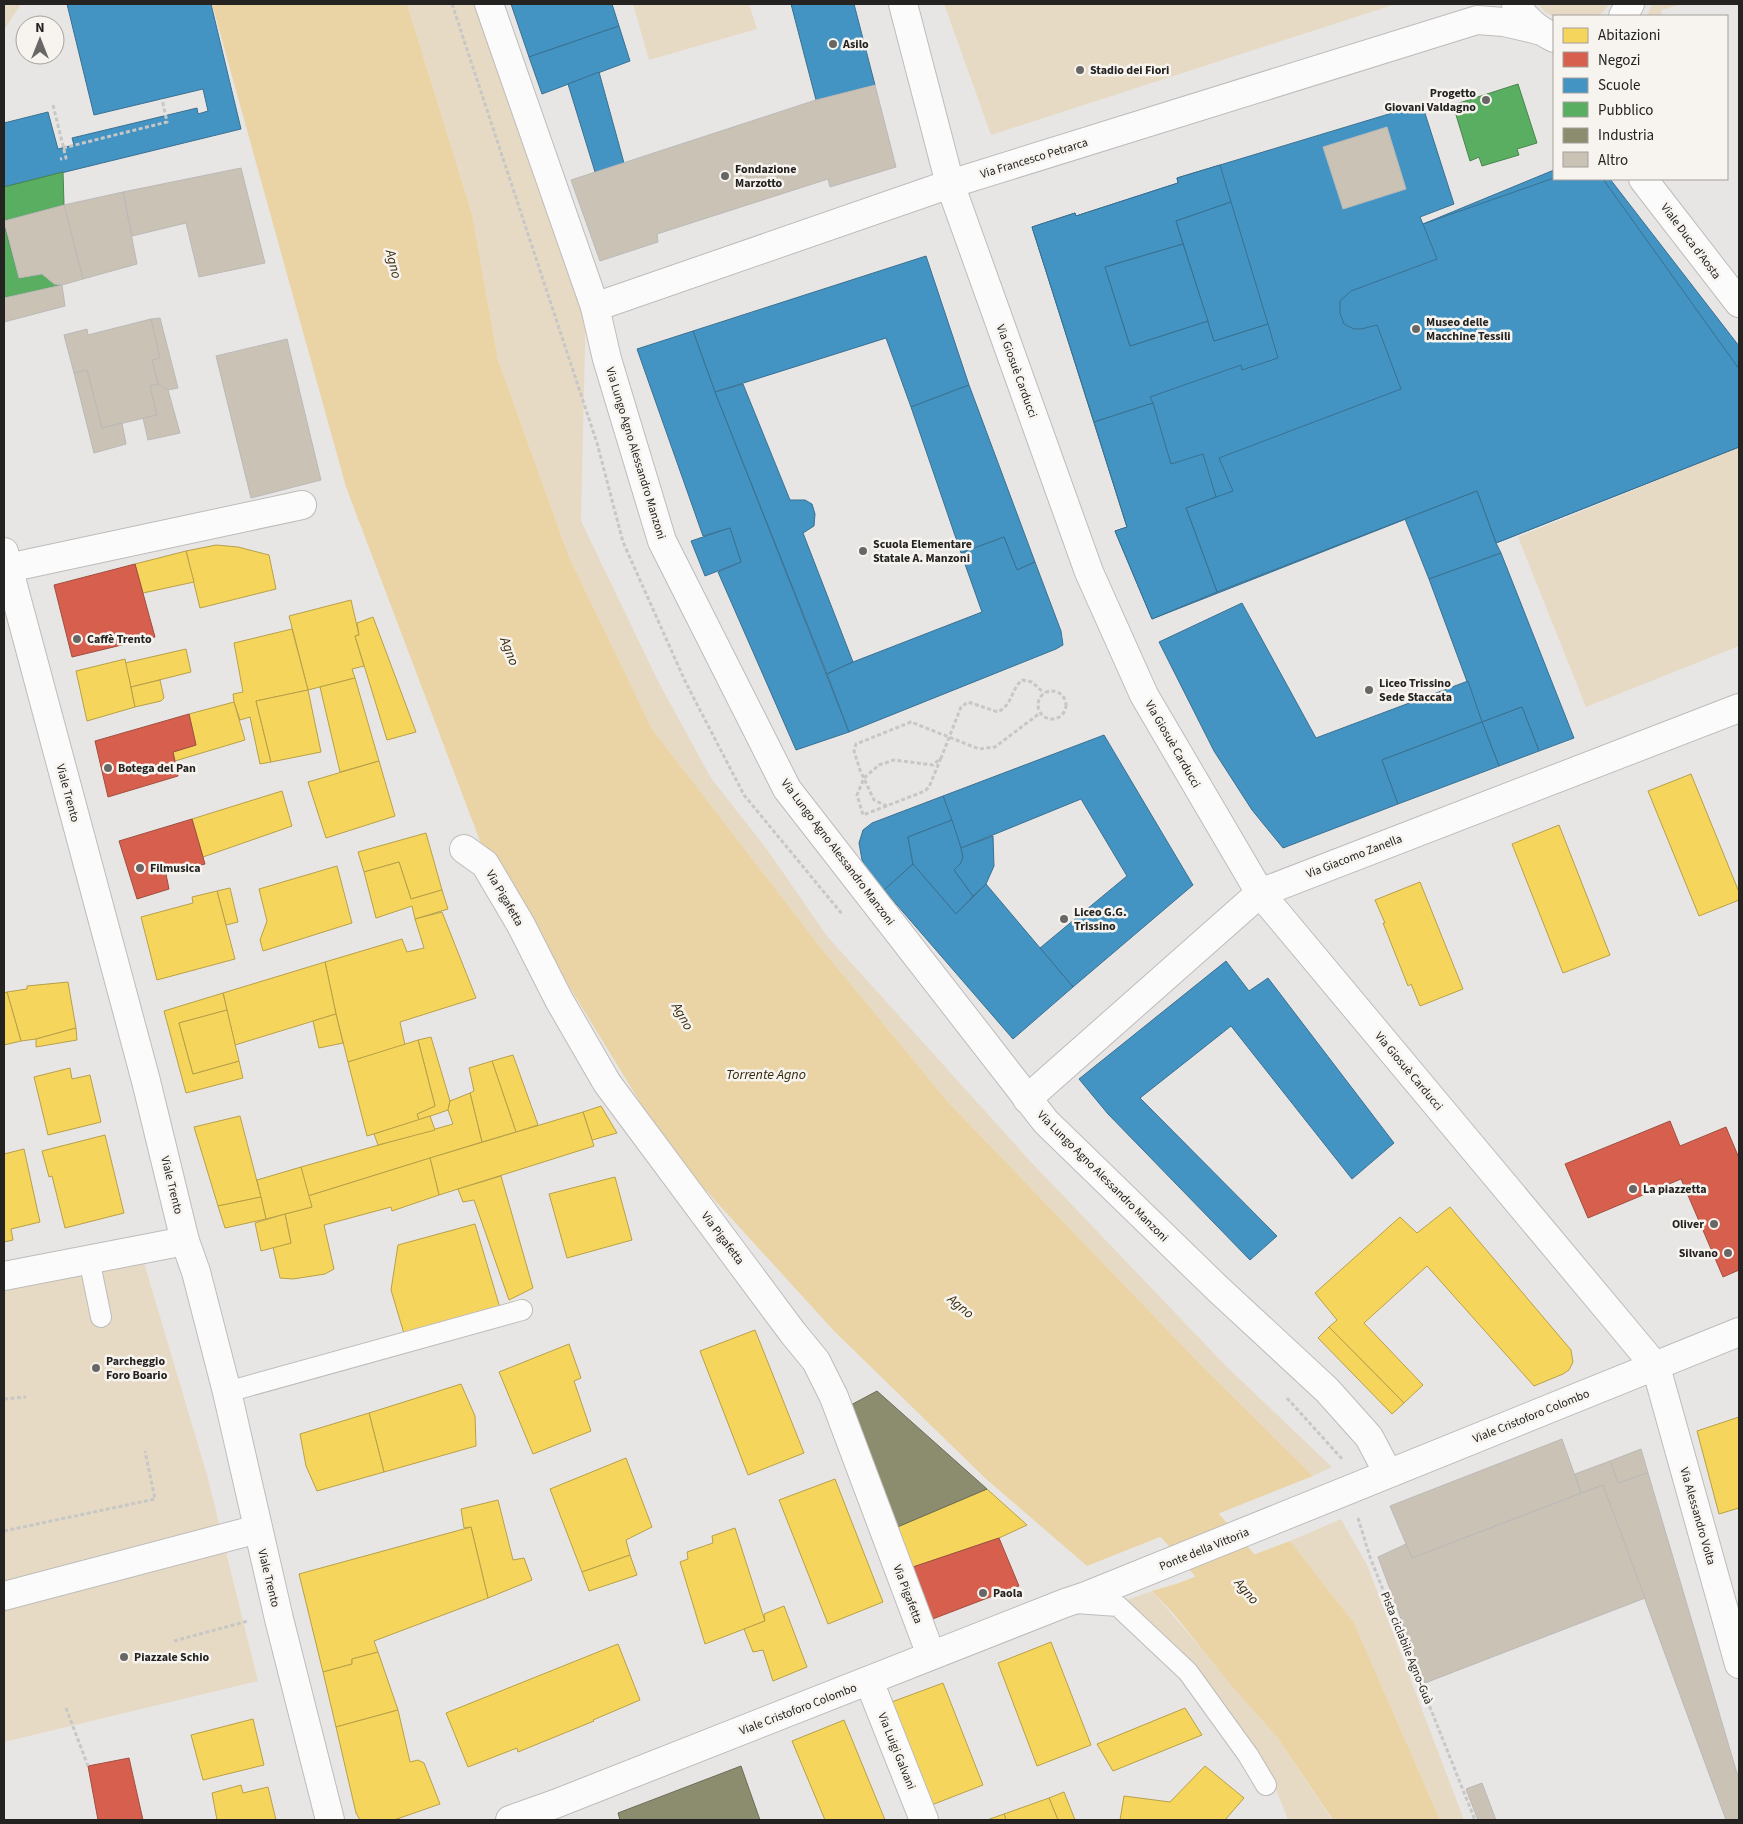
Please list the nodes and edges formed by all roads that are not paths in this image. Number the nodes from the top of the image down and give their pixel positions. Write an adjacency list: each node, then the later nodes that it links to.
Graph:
1 (490, 4): 11 (street, Via Lungo Agno Alessandro Manzoni)
2 (903, 4): 9 (street, Via Giosuè Carducci)
3 (1516, 4): 7 (street)
4 (1630, 4): 6 (street)
5 (1485, 12): 7 (street); 9 (street, Via Francesco Petrarca)
6 (1624, 15)
7 (1546, 34)
8 (1644, 180): 10 (street, Viale Duca d'Aosta)
9 (950, 184): 11 (street, Via Francesco Petrarca); 16 (street, Via Giosuè Carducci)
10 (1739, 303)
11 (595, 307): 17 (street, Via Lungo Agno Alessandro Manzoni)
12 (302, 505): 13 (street)
13 (6, 560): 18 (street, Viale Trento)
14 (1739, 708): 16 (street, Via Giacomo Zanella)
15 (464, 849): 31 (street, Via Pigafetta)
16 (1260, 892): 17 (street, Via Giacomo Zanella); 24 (street, Via Giosuè Carducci)
17 (1028, 1099): 26 (street, Via Lungo Agno Alessandro Manzoni)
18 (185, 1241): 19 (street); 25 (street, Viale Trento)
19 (89, 1259): 20 (street); 22 (lane)
20 (4, 1276)
21 (522, 1310): 25 (lane)
22 (101, 1317)
23 (1739, 1332): 24 (street, Viale Cristoforo Colombo)
24 (1656, 1367): 26 (street, Viale Cristoforo Colombo); 32 (street, Via Alessandro Volta)
25 (227, 1392): 28 (street, Viale Trento)
26 (1388, 1473): 27 (street, Viale Cristoforo Colombo)
27 (1326, 1499): 30 (street, Ponte della Vittoria)
28 (258, 1529): 29 (street); 35 (street, Viale Trento)
29 (4, 1596)
30 (1076, 1599): 31 (street, Viale Cristoforo Colombo); 34 (lane)
31 (932, 1655): 33 (street, Viale Cristoforo Colombo)
32 (1739, 1664)
33 (869, 1681): 36 (street, Viale Cristoforo Colombo); 37 (street, Via Luigi Galvani)
34 (1266, 1785)
35 (330, 1820)
36 (510, 1820)
37 (924, 1820)

